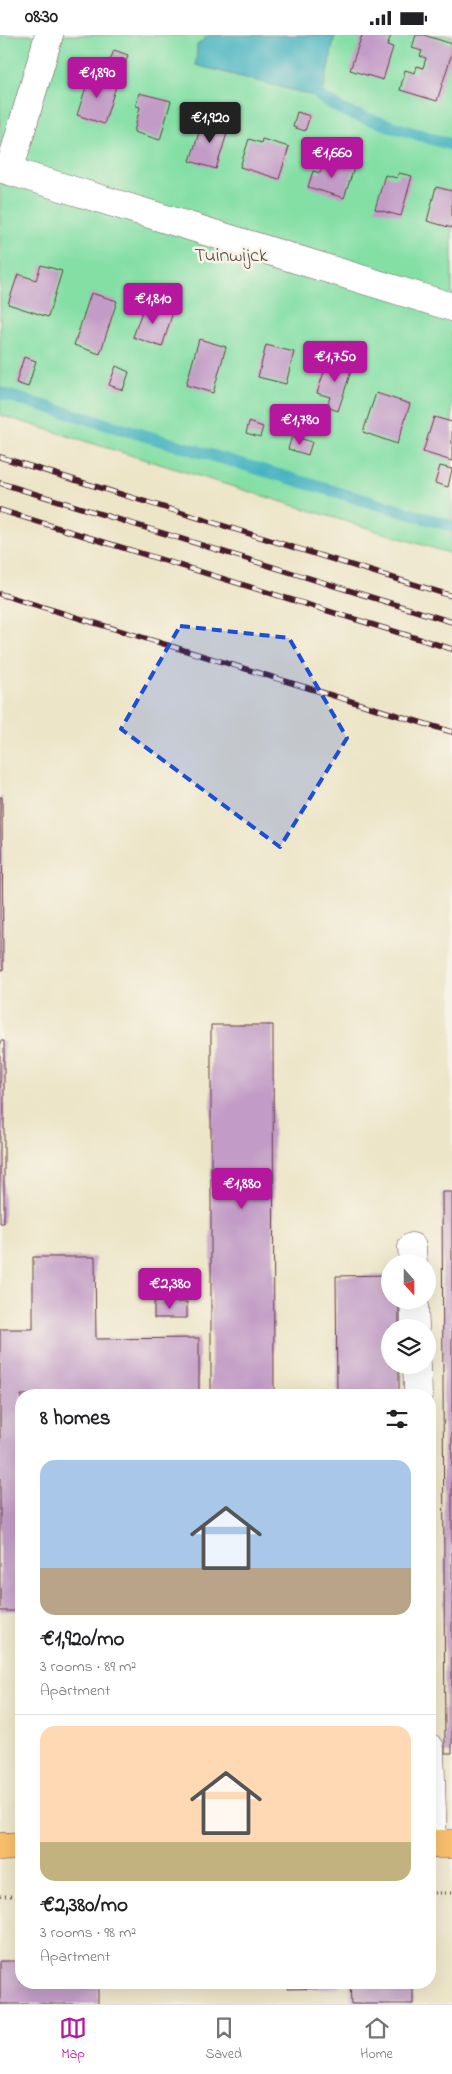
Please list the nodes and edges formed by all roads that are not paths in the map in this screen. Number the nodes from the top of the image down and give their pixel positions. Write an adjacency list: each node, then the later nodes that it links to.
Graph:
1 (49, 35): 2 (lane)
2 (5, 169): 3 (lane)
3 (452, 307)
4 (417, 1374): 5 (lane)
5 (418, 1389)
6 (436, 1820): 7 (lane)
7 (438, 1844)
8 (0, 1847): 9 (main road)
9 (15, 1847)

